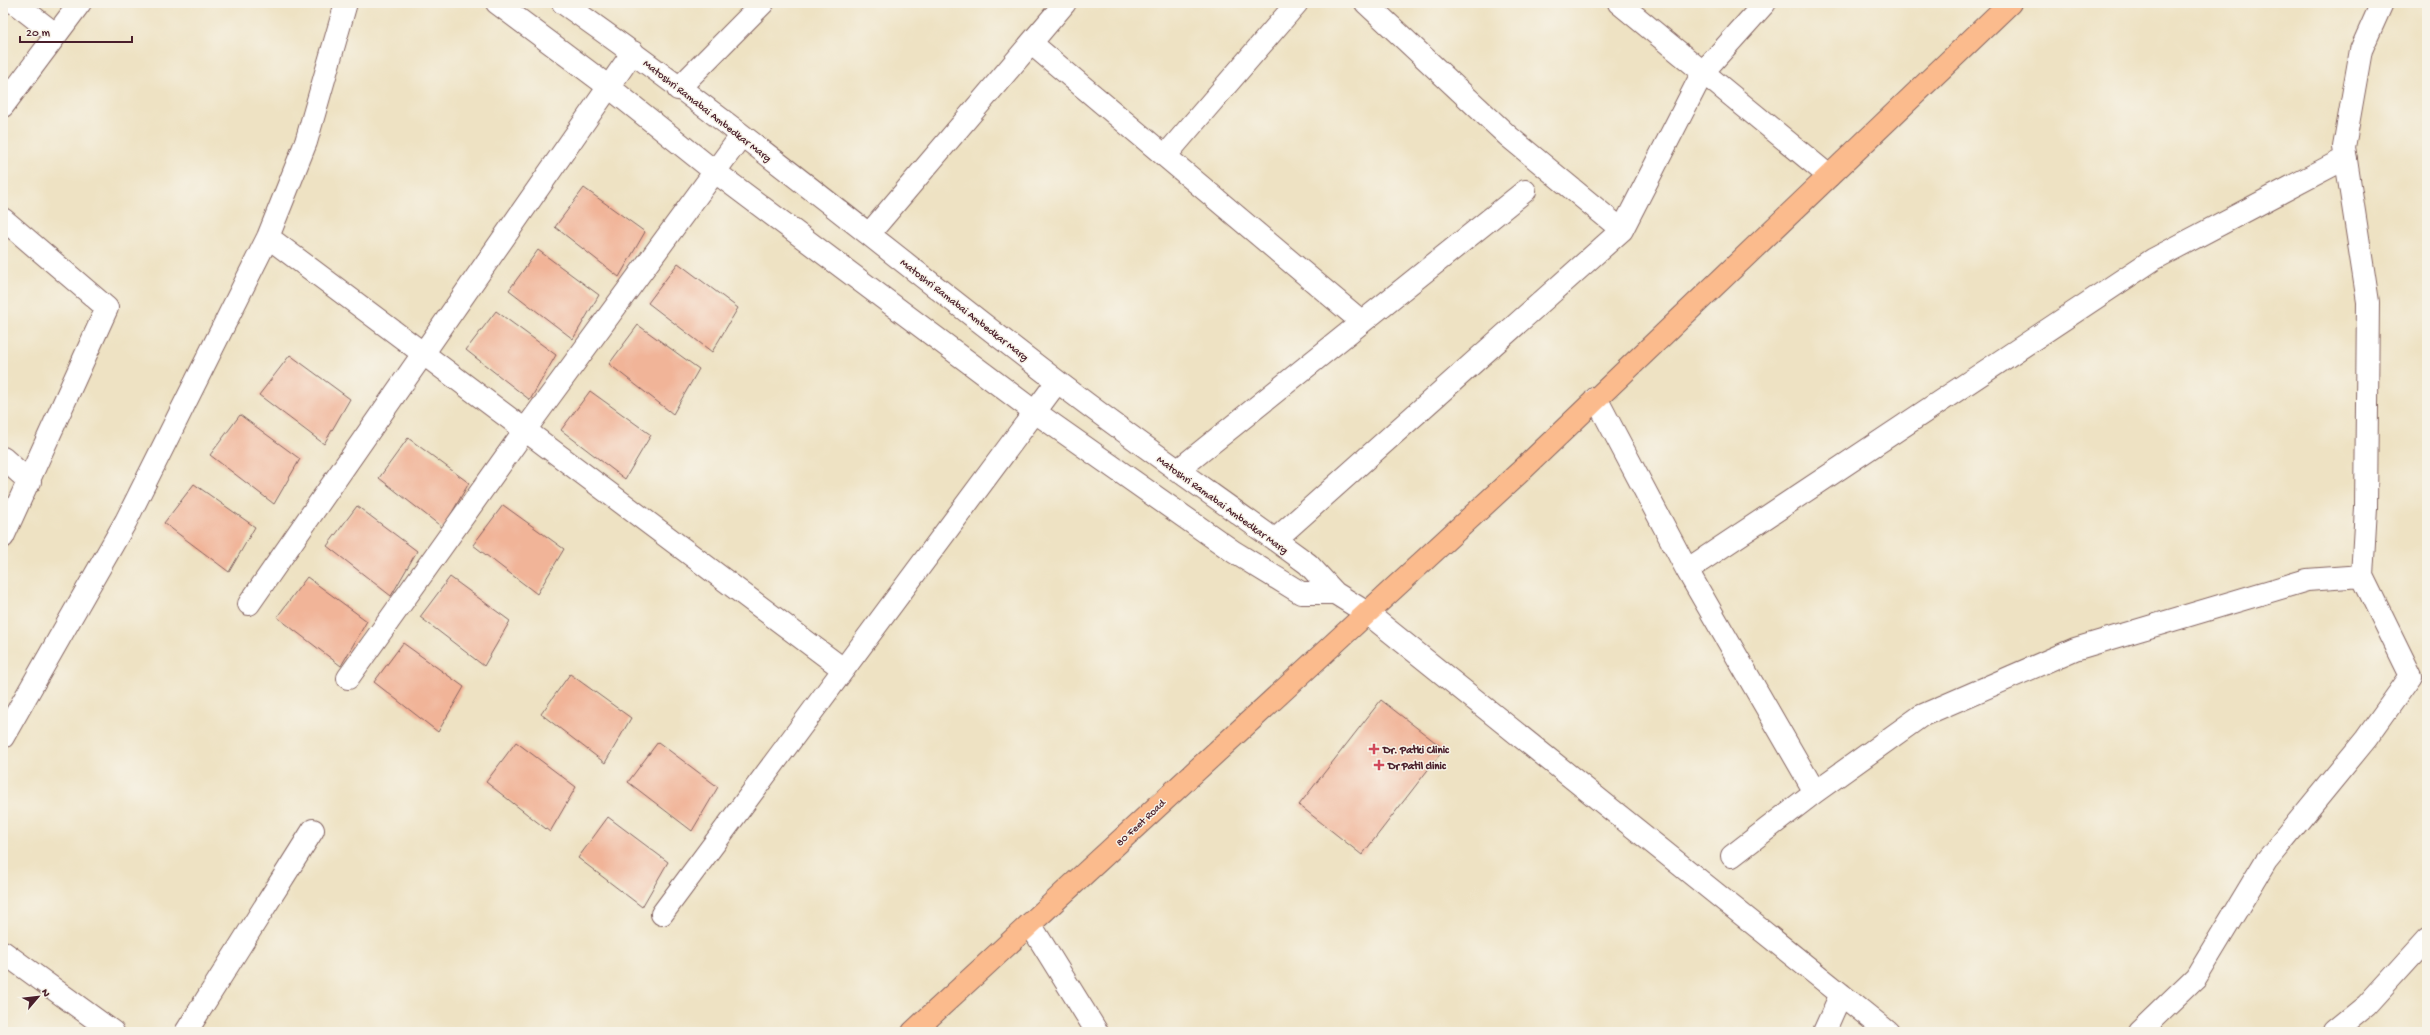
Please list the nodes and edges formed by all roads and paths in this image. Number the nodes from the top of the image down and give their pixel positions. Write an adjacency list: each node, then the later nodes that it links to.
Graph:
1 (15, 3): 14 (street)
2 (80, 3): 14 (street)
3 (346, 3): 30 (street)
4 (498, 3): 18 (street)
5 (563, 3): 16 (street, Matoshri Ramabai Ambedkar Marg)
6 (763, 3): 19 (street)
7 (1297, 3): 22 (street)
8 (1366, 3): 28 (street)
9 (1619, 3): 17 (street)
10 (1765, 3): 17 (street)
11 (2010, 3): 25 (main road, 80 Feet Road)
12 (2382, 3): 23 (street)
13 (1060, 5): 15 (street)
14 (55, 34): 20 (street)
15 (1031, 43): 22 (street); 29 (street)
16 (633, 52): 18 (street); 19 (street, Matoshri Ramabai Ambedkar Marg)
17 (1703, 72): 25 (street); 28 (street)
18 (609, 87): 24 (street); 32 (street)
19 (678, 88): 21 (street, Matoshri Ramabai Ambedkar Marg)
20 (3, 106)
21 (741, 136): 24 (street); 29 (street, Matoshri Ramabai Ambedkar Marg)
22 (1166, 155): 31 (street)
23 (2346, 158): 42 (street); 43 (street)
24 (714, 171): 35 (street); 36 (street)
25 (1829, 176): 34 (main road, 80 Feet Road)
26 (1526, 191): 31 (street)
27 (3, 219): 39 (street)
28 (1622, 230): 41 (street)
29 (869, 234): 33 (street, Matoshri Ramabai Ambedkar Marg)
30 (268, 237): 32 (street); 49 (street)
31 (1362, 322): 38 (street)
32 (423, 354): 36 (street); 45 (street)
33 (1057, 382): 35 (street); 38 (street, Matoshri Ramabai Ambedkar Marg)
34 (1596, 398): 42 (street); 46 (main road, 80 Feet Road)
35 (1035, 412): 44 (street); 47 (street)
36 (525, 430): 47 (street); 48 (street)
37 (3, 458): 39 (street)
38 (1177, 471): 41 (street, Matoshri Ramabai Ambedkar Marg)
39 (30, 482): 40 (street)
40 (3, 537)
41 (1275, 540): 44 (street, Matoshri Ramabai Ambedkar Marg)
42 (1687, 570): 50 (street)
43 (2362, 576): 50 (street); 64 (street)
44 (1335, 593): 46 (street, Matoshri Ramabai Ambedkar Marg)
45 (249, 604)
46 (1367, 613): 54 (main road, 80 Feet Road); 57 (street, Matoshri Ramabai Ambedkar Marg)
47 (843, 669): 53 (street)
48 (348, 678)
49 (3, 737)
50 (1815, 792): 52 (street)
51 (313, 830): 59 (street)
52 (1732, 856)
53 (662, 914)
54 (1030, 924): 60 (main road, 80 Feet Road); 61 (street)
55 (2427, 939): 65 (street)
56 (3, 952): 58 (street)
57 (1841, 994): 62 (street); 63 (street, Matoshri Ramabai Ambedkar Marg)
58 (113, 1032)
59 (186, 1032)
60 (913, 1032)
61 (1097, 1032)
62 (1824, 1032)
63 (1888, 1032)
64 (2139, 1032)
65 (2334, 1032)

